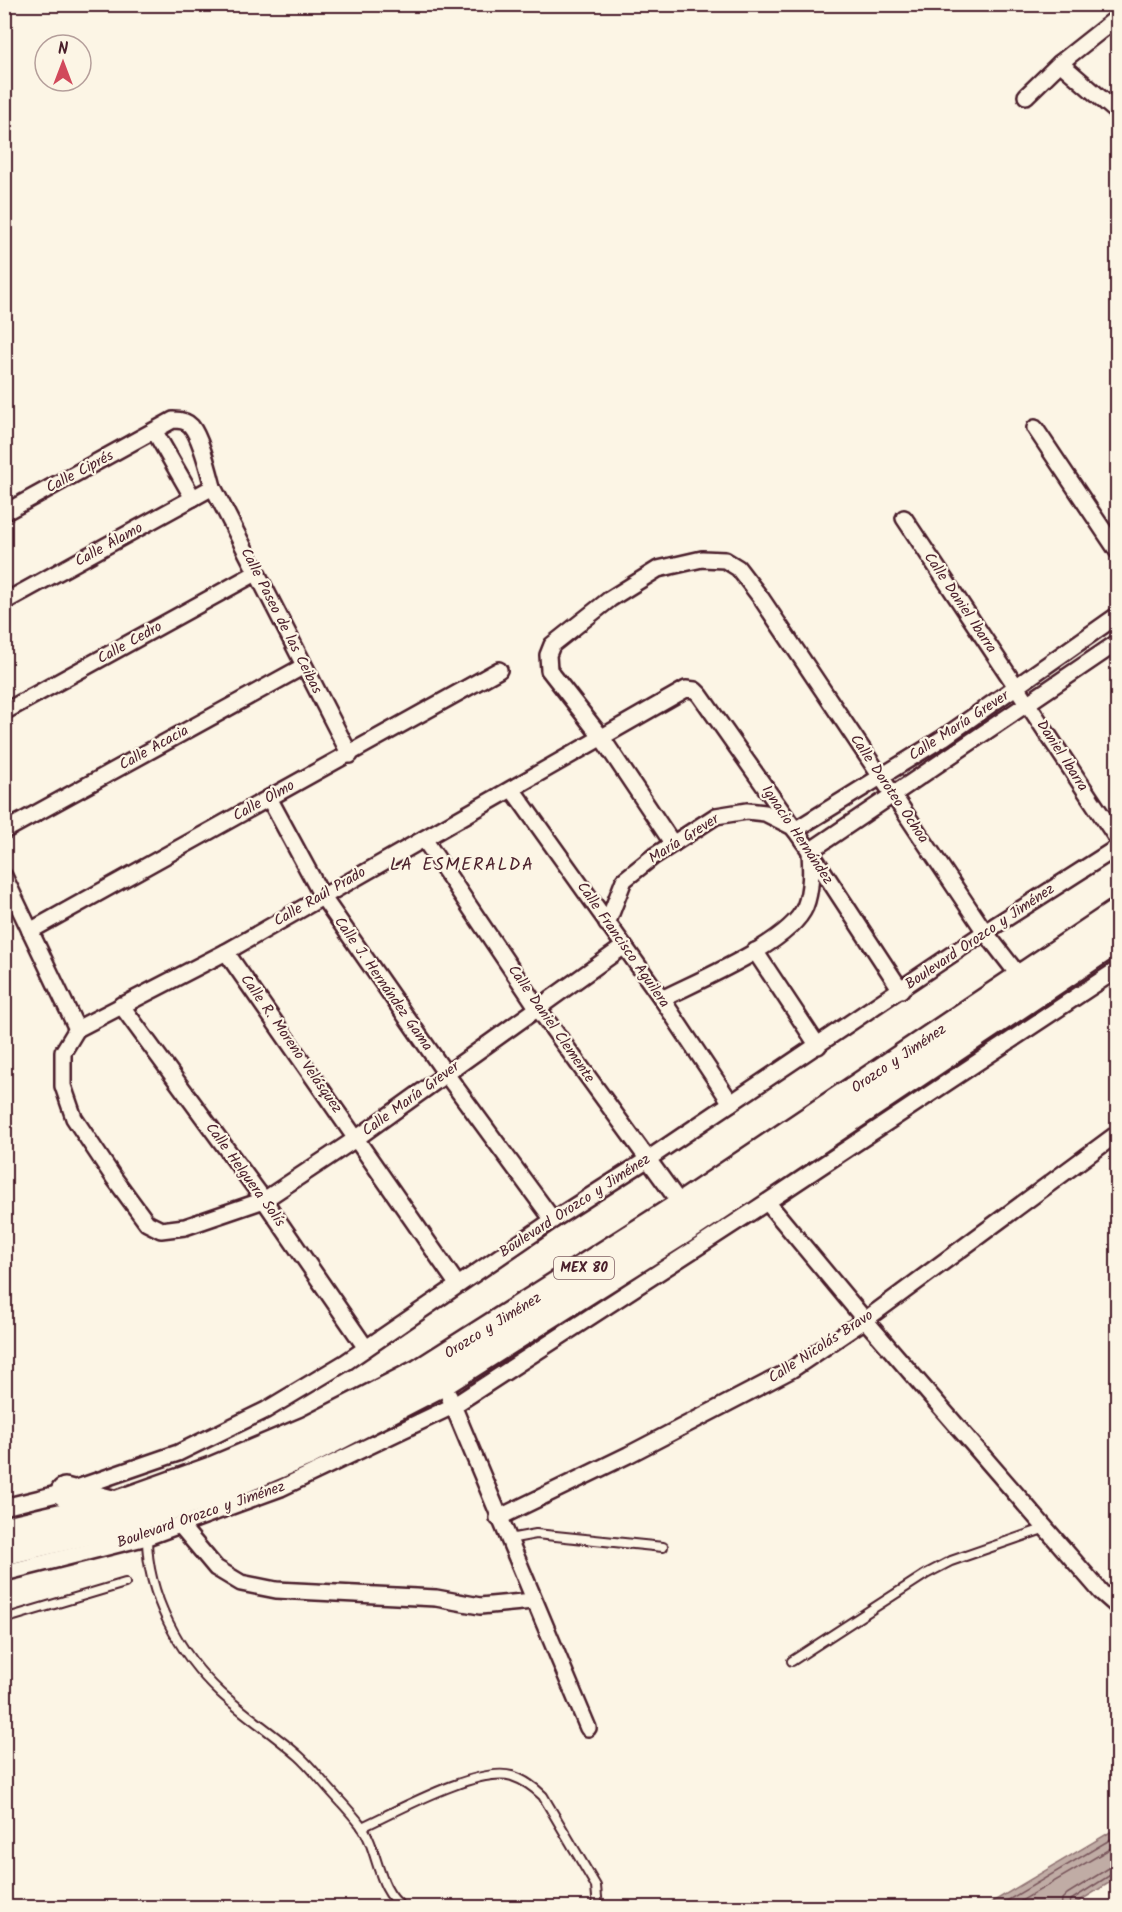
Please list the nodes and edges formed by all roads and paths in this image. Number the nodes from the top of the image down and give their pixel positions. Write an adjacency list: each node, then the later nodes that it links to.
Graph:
1 (1118, 17): 2 (street)
2 (1060, 63): 3 (street); 4 (street)
3 (1026, 96)
4 (1118, 113)
5 (1035, 428): 11 (street)
6 (155, 432): 7 (street, Calle Ciprés); 8 (street); 9 (street, Calle Ciprés)
7 (213, 487): 8 (street, Calle Álamo); 12 (street, Calle Paseo de las Ceibas)
8 (193, 498): 13 (street, Calle Álamo)
9 (4, 513)
10 (904, 518): 18 (street, Calle Daniel Ibarra)
11 (1118, 552)
12 (256, 573): 16 (street, Calle Paseo de las Ceibas); 21 (street, Calle Cedro)
13 (4, 602)
14 (1118, 615): 18 (street, Calle María Grever)
15 (1118, 642): 20 (street, Calle María Grever)
16 (304, 666): 23 (street, Calle Paseo de las Ceibas); 29 (street, Calle Acacia)
17 (499, 670): 23 (street, Calle Olmo)
18 (1017, 688): 20 (street, Calle Daniel Ibarra); 24 (street, Calle María Grever)
19 (686, 689): 22 (street, Calle Raúl Prado); 28 (street, Ignacio Hernández)
20 (1027, 703): 26 (street, Calle María Grever); 31 (street, Daniel Ibarra)
21 (4, 712)
22 (602, 738): 24 (street, Calle Doroteo Ochoa); 25 (street, Calle Raúl Prado); 32 (street, Calle Doroteo Ochoa)
23 (350, 755): 27 (street, Calle Olmo)
24 (882, 776): 26 (street, Calle Doroteo Ochoa); 28 (street, Calle María Grever)
25 (512, 789): 30 (street, Calle Raúl Prado); 38 (street, Calle Francisco Aguilera)
26 (894, 794): 34 (street, Calle María Grever); 40 (street, Calle Doroteo Ochoa)
27 (269, 798): 36 (street, Calle J. Hernández Gama); 39 (street, Calle Olmo)
28 (794, 828): 32 (street, María Grever); 34 (street, Ignacio Hernández)
29 (4, 831)
30 (424, 839): 36 (street, Calle Raúl Prado); 50 (street, Calle Daniel Clemente)
31 (1118, 840)
32 (673, 844): 38 (street, María Grever)
33 (1118, 847): 40 (street, Boulevard Orozco y Jiménez)
34 (810, 851): 43 (street); 47 (street, Ignacio Hernández)
35 (4, 876): 39 (street)
36 (322, 896): 44 (street, Calle Raúl Prado); 53 (street, Calle J. Hernández Gama)
37 (1118, 913): 46 (highway, Orozco y Jiménez / MEX 80)
38 (607, 924): 42 (street, Calle Francisco Aguilera)
39 (30, 931): 51 (street)
40 (985, 932): 46 (street, Calle Doroteo Ochoa); 47 (street, Boulevard Orozco y Jiménez)
41 (1118, 938): 65 (highway, Orozco y Jiménez / MEX 80)
42 (623, 947): 48 (street, Calle Francisco Aguilera); 50 (street, Calle María Grever)
43 (755, 951): 48 (street); 52 (street)
44 (226, 952): 49 (street, Calle Raúl Prado); 56 (street, Calle R. Moreno Velásquez)
45 (1118, 969): 59 (street, Boulevard Orozco y Jiménez)
46 (1020, 977): 60 (highway, Orozco y Jiménez / MEX 80)
47 (901, 990): 52 (street, Boulevard Orozco y Jiménez)
48 (662, 999): 54 (street, Calle Francisco Aguilera)
49 (121, 1005): 51 (street, Calle Raúl Prado); 58 (street, Calle Helguera Solís)
50 (537, 1007): 53 (street, Calle María Grever); 57 (street, Calle Daniel Clemente)
51 (77, 1029): 58 (street, Calle María Grever)
52 (818, 1046): 54 (street, Boulevard Orozco y Jiménez)
53 (446, 1074): 56 (street, Calle María Grever); 61 (street, Calle J. Hernández Gama)
54 (731, 1103): 57 (street, Boulevard Orozco y Jiménez)
55 (1118, 1133): 63 (street, Calle Nicolás Bravo)
56 (357, 1138): 58 (street, Calle María Grever); 62 (street, Calle R. Moreno Velásquez)
57 (648, 1159): 60 (street, Calle Daniel Clemente); 61 (street, Boulevard Orozco y Jiménez)
58 (264, 1200): 64 (street, Calle Helguera Solís)
59 (767, 1202): 63 (street); 65 (street, Boulevard Orozco y Jiménez)
60 (682, 1206): 67 (highway, Orozco y Jiménez / MEX 80)
61 (553, 1220): 62 (street, Boulevard Orozco y Jiménez)
62 (458, 1284): 64 (street, Boulevard Orozco y Jiménez)
63 (866, 1320): 69 (street, Calle Nicolás Bravo); 71 (street)
64 (366, 1348): 66 (street, Boulevard Orozco y Jiménez)
65 (448, 1394): 69 (street); 70 (street, Boulevard Orozco y Jiménez); 76 (highway, Orozco y Jiménez / MEX 80)
66 (65, 1492): 67 (highway); 68 (street, Boulevard Orozco y Jiménez)
67 (116, 1505): 72 (highway, Orozco y Jiménez / MEX 80)
68 (4, 1507)
69 (498, 1518): 74 (street)
70 (180, 1525): 73 (street, Boulevard Orozco y Jiménez); 79 (street)
71 (1046, 1528): 80 (street); 82 (lane)
72 (4, 1531)
73 (147, 1537): 77 (street, Boulevard Orozco y Jiménez); 84 (lane)
74 (507, 1540): 75 (lane); 79 (street)
75 (663, 1546)
76 (4, 1551)
77 (4, 1573)
78 (125, 1583): 81 (lane)
79 (533, 1601): 83 (street)
80 (1118, 1607)
81 (4, 1619)
82 (792, 1661)
83 (588, 1728)
84 (362, 1827): 85 (lane); 86 (lane)
85 (404, 1908)
86 (598, 1908)

